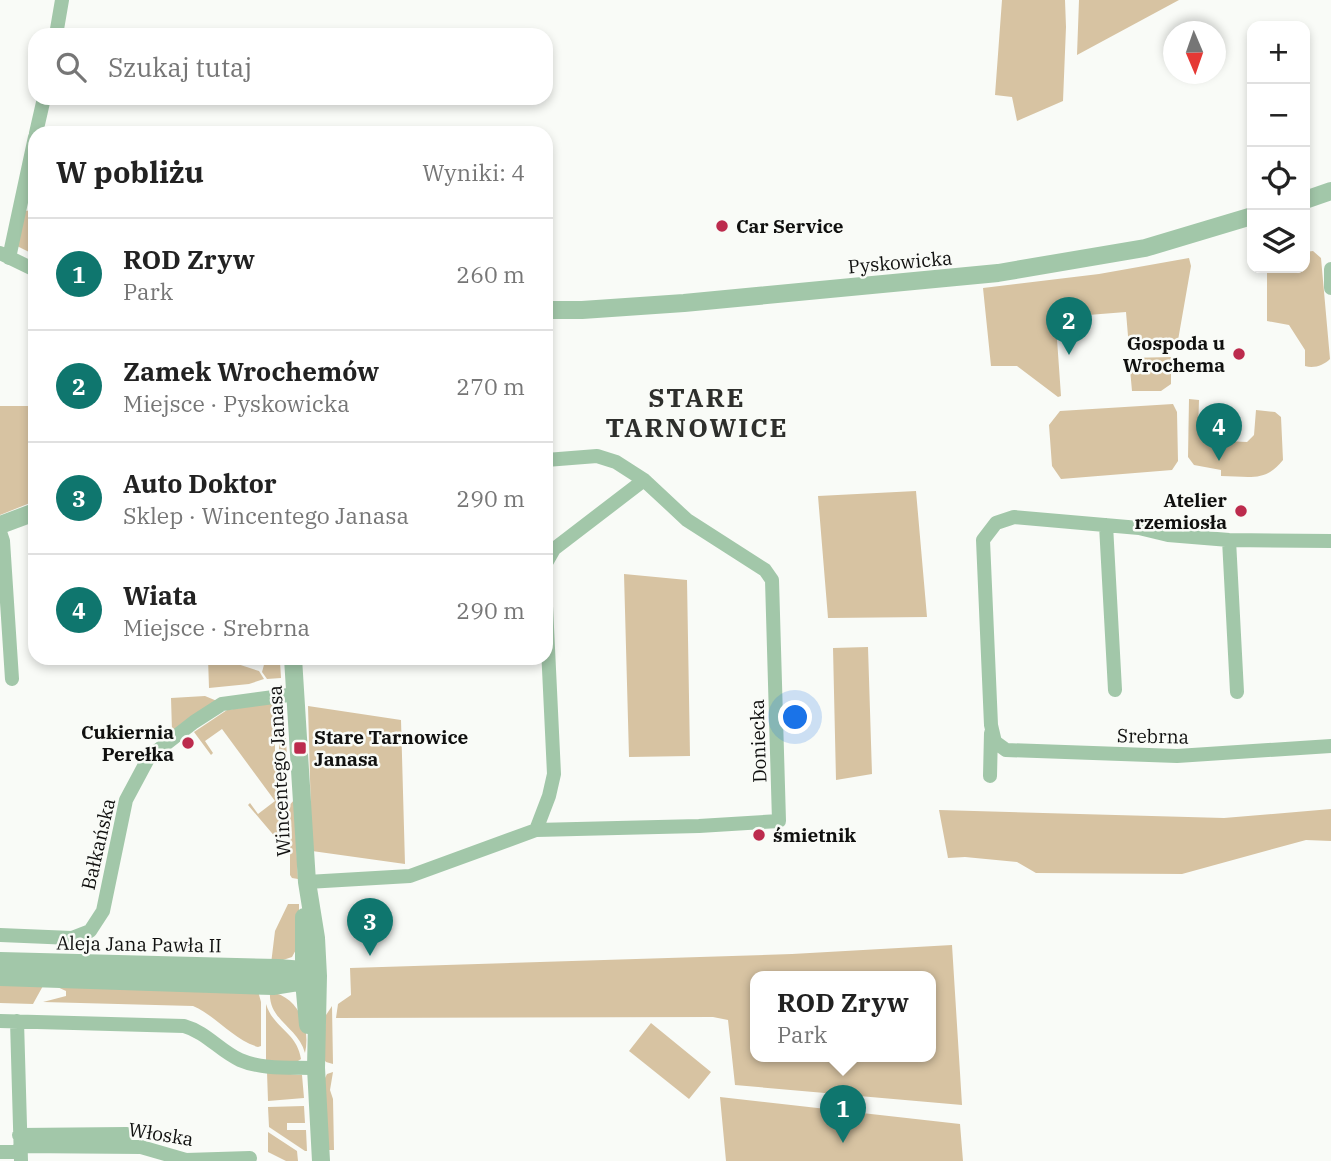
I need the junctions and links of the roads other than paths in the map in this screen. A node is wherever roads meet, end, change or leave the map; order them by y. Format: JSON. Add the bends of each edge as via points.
{"nodes":[{"id":1,"x":62,"y":0,"type":"edge"},
{"id":2,"x":57,"y":28,"type":"edge"},
{"id":3,"x":42,"y":105,"type":"edge"},
{"id":4,"x":37,"y":126,"type":"edge"},
{"id":5,"x":28,"y":163,"type":"edge"},
{"id":6,"x":1331,"y":191,"type":"edge"},
{"id":7,"x":1310,"y":198,"type":"edge"},
{"id":8,"x":1247,"y":217,"type":"edge"},
{"id":9,"x":5,"y":255,"type":"edge"},
{"id":10,"x":28,"y":266,"type":"edge"},
{"id":11,"x":1331,"y":269,"type":"edge"},
{"id":12,"x":1331,"y":288,"type":"edge"},
{"id":13,"x":553,"y":310,"type":"edge"},
{"id":14,"x":553,"y":459,"type":"edge"},
{"id":15,"x":644,"y":480,"type":"junction"},
{"id":16,"x":28,"y":515,"type":"edge"},
{"id":17,"x":0,"y":525,"type":"edge"},
{"id":18,"x":1106,"y":525,"type":"junction"},
{"id":19,"x":0,"y":532,"type":"edge"},
{"id":20,"x":1228,"y":540,"type":"junction"},
{"id":21,"x":1331,"y":541,"type":"edge"},
{"id":22,"x":553,"y":551,"type":"edge"},
{"id":23,"x":294,"y":665,"type":"edge"},
{"id":24,"x":549,"y":665,"type":"edge"},
{"id":25,"x":12,"y":679,"type":"dead end"},
{"id":26,"x":1115,"y":690,"type":"dead end"},
{"id":27,"x":1237,"y":692,"type":"dead end"},
{"id":28,"x":296,"y":694,"type":"junction"},
{"id":29,"x":991,"y":725,"type":"junction"},
{"id":30,"x":1331,"y":746,"type":"edge"},
{"id":31,"x":990,"y":776,"type":"dead end"},
{"id":32,"x":536,"y":830,"type":"junction"},
{"id":33,"x":307,"y":882,"type":"junction"},
{"id":34,"x":0,"y":935,"type":"edge"},
{"id":35,"x":304,"y":947,"type":"junction"},
{"id":36,"x":0,"y":961,"type":"edge"},
{"id":37,"x":308,"y":976,"type":"junction"},
{"id":38,"x":0,"y":977,"type":"edge"},
{"id":39,"x":276,"y":977,"type":"junction"},
{"id":40,"x":307,"y":1018,"type":"junction"},
{"id":41,"x":0,"y":1021,"type":"edge"},
{"id":42,"x":17,"y":1021,"type":"junction"},
{"id":43,"x":316,"y":1068,"type":"junction"},
{"id":44,"x":127,"y":1134,"type":"dead end"},
{"id":45,"x":20,"y":1148,"type":"edge"},
{"id":46,"x":0,"y":1152,"type":"edge"},
{"id":47,"x":248,"y":1161,"type":"edge"},
{"id":48,"x":321,"y":1161,"type":"edge"}],
"edges":[{"from":1,"to":2,"type":"street"},
{"from":3,"to":4,"type":"street"},
{"from":5,"to":9,"type":"street"},
{"from":6,"to":7,"type":"street"},
{"from":8,"to":13,"type":"street","name":"Pyskowicka","via":[[1145,247],[998,273],[684,303]]},
{"from":9,"to":10,"type":"street"},
{"from":11,"to":12,"type":"street"},
{"from":14,"to":15,"type":"street","name":"Doniecka","via":[[597,456]]},
{"from":15,"to":22,"type":"street"},
{"from":15,"to":32,"type":"street","name":"Doniecka","via":[[687,520],[765,570],[772,580],[779,821]]},
{"from":16,"to":17,"type":"street"},
{"from":18,"to":20,"type":"street"},
{"from":18,"to":26,"type":"street"},
{"from":18,"to":29,"type":"street","via":[[1014,517],[996,523],[986,533]]},
{"from":19,"to":25,"type":"street"},
{"from":20,"to":21,"type":"street"},
{"from":20,"to":27,"type":"street"},
{"from":23,"to":28,"type":"street","name":"Wincentego Janasa"},
{"from":24,"to":32,"type":"street","via":[[554,774]]},
{"from":28,"to":33,"type":"street","name":"Wincentego Janasa"},
{"from":28,"to":34,"type":"street","name":"Bałkańska","via":[[222,704],[149,757],[126,800],[103,911],[90,931],[72,938]]},
{"from":29,"to":30,"type":"street","name":"Srebrna","via":[[995,742],[1015,752],[1209,756]]},
{"from":29,"to":31,"type":"street"},
{"from":32,"to":33,"type":"street","name":"Doniecka","via":[[410,876]]},
{"from":33,"to":35,"type":"street","name":"Wincentego Janasa"},
{"from":33,"to":37,"type":"street","name":"Wincentego Janasa","via":[[316,938]]},
{"from":35,"to":37,"type":"street","name":"Wincentego Janasa"},
{"from":35,"to":39,"type":"street"},
{"from":36,"to":39,"type":"street","name":"Aleja Jana Pawła II"},
{"from":37,"to":39,"type":"street","name":"Aleja Jana Pawła II"},
{"from":37,"to":40,"type":"street","name":"Wincentego Janasa"},
{"from":37,"to":43,"type":"street","name":"Wincentego Janasa"},
{"from":38,"to":39,"type":"street","name":"Aleja Jana Pawła II"},
{"from":39,"to":40,"type":"street"},
{"from":40,"to":43,"type":"street","name":"Wincentego Janasa"},
{"from":41,"to":42,"type":"street"},
{"from":42,"to":43,"type":"street","via":[[184,1026],[251,1064]]},
{"from":42,"to":45,"type":"street"},
{"from":43,"to":48,"type":"street","name":"Wincentego Janasa"},
{"from":44,"to":45,"type":"street","name":"Włoska"},
{"from":45,"to":46,"type":"street","name":"Włoska"},
{"from":45,"to":47,"type":"street","name":"Włoska","via":[[141,1147],[187,1160],[250,1158]]}]}
